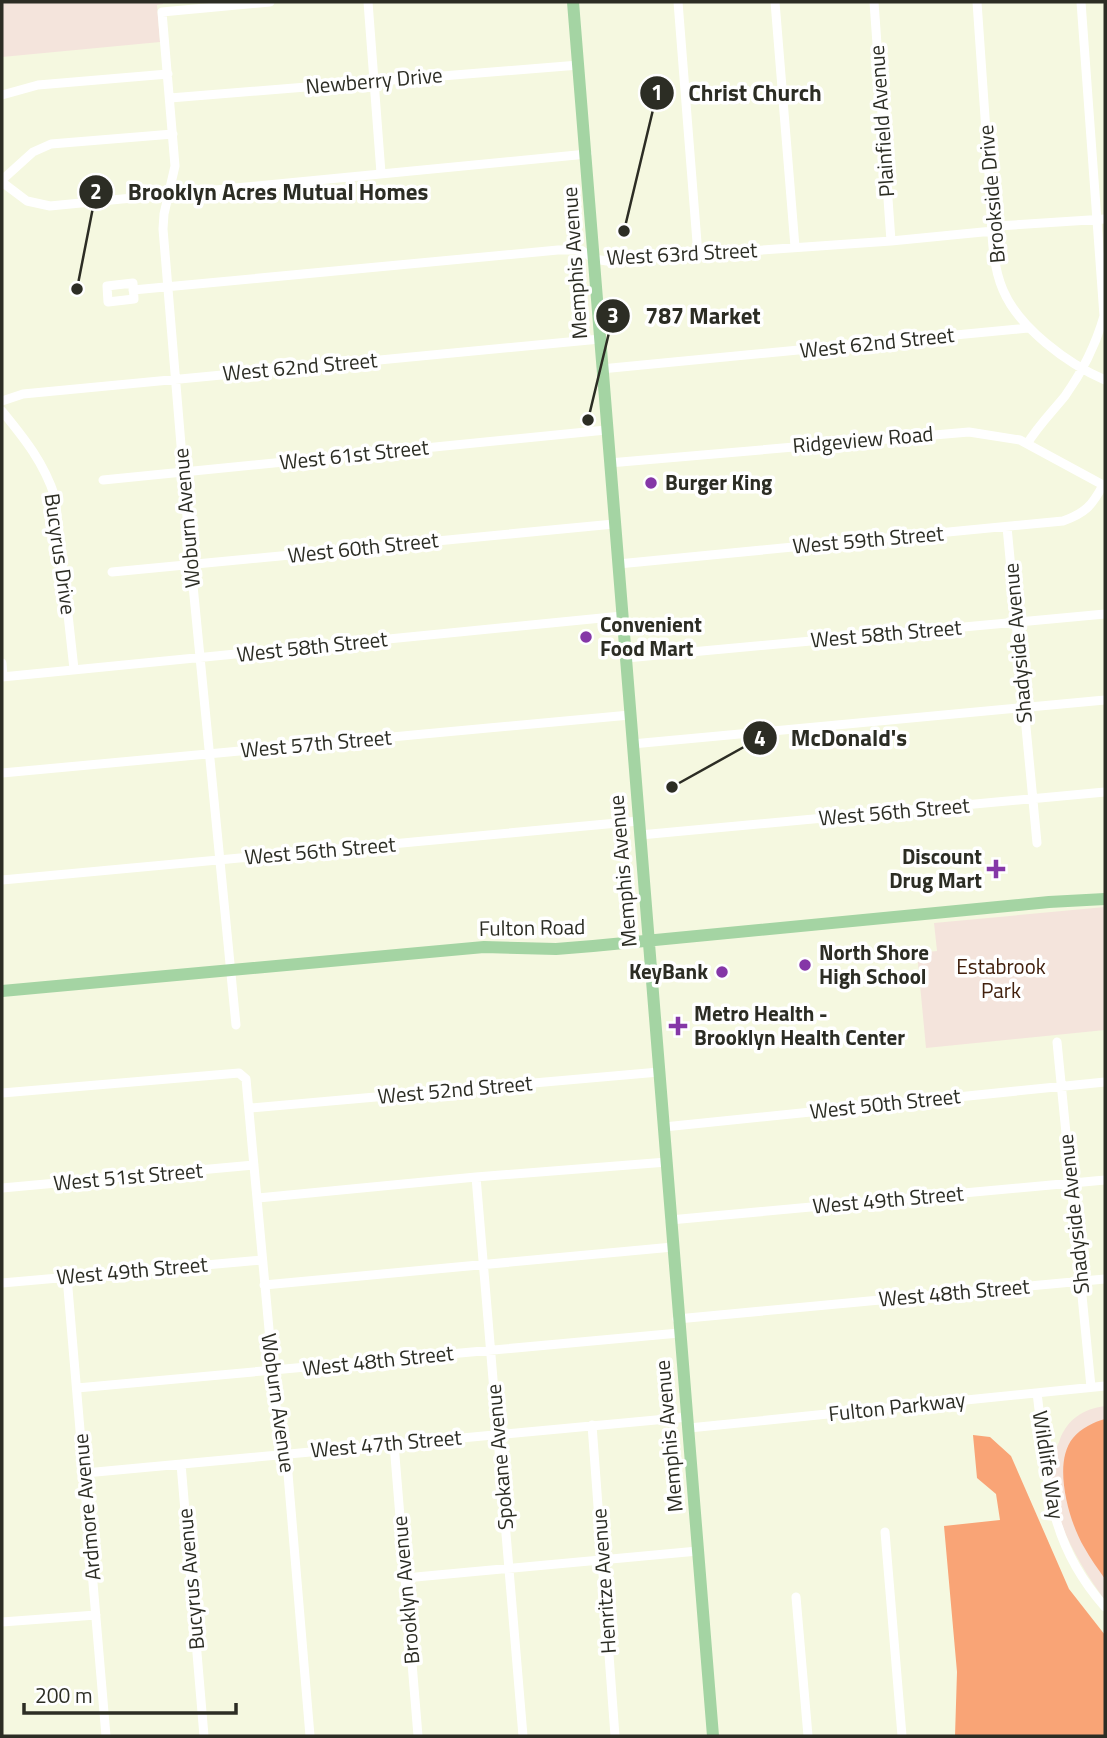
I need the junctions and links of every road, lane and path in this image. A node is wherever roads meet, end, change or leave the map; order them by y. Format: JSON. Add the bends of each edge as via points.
{"nodes":[{"id":1,"x":270,"y":2,"type":"edge"},
{"id":2,"x":368,"y":2,"type":"edge"},
{"id":3,"x":573,"y":2,"type":"edge"},
{"id":4,"x":678,"y":2,"type":"edge"},
{"id":5,"x":775,"y":2,"type":"edge"},
{"id":6,"x":874,"y":2,"type":"edge"},
{"id":7,"x":977,"y":2,"type":"edge"},
{"id":8,"x":1081,"y":2,"type":"edge"},
{"id":9,"x":579,"y":65,"type":"junction"},
{"id":10,"x":167,"y":75,"type":"junction"},
{"id":11,"x":375,"y":80,"type":"junction"},
{"id":12,"x":2,"y":95,"type":"edge"},
{"id":13,"x":170,"y":98,"type":"junction"},
{"id":14,"x":173,"y":134,"type":"junction"},
{"id":15,"x":586,"y":154,"type":"junction"},
{"id":16,"x":381,"y":173,"type":"junction"},
{"id":17,"x":2,"y":181,"type":"edge"},
{"id":18,"x":169,"y":194,"type":"junction"},
{"id":19,"x":1102,"y":219,"type":"edge"},
{"id":20,"x":993,"y":231,"type":"junction"},
{"id":21,"x":891,"y":241,"type":"junction"},
{"id":22,"x":795,"y":247,"type":"junction"},
{"id":23,"x":698,"y":255,"type":"junction"},
{"id":24,"x":594,"y":259,"type":"junction"},
{"id":25,"x":168,"y":287,"type":"junction"},
{"id":26,"x":133,"y":290,"type":"dead end"},
{"id":27,"x":1028,"y":328,"type":"junction"},
{"id":28,"x":600,"y":339,"type":"junction"},
{"id":29,"x":1082,"y":368,"type":"junction"},
{"id":30,"x":601,"y":369,"type":"junction"},
{"id":31,"x":175,"y":378,"type":"junction"},
{"id":32,"x":1105,"y":380,"type":"edge"},
{"id":33,"x":2,"y":401,"type":"edge"},
{"id":34,"x":2,"y":411,"type":"edge"},
{"id":35,"x":606,"y":430,"type":"junction"},
{"id":36,"x":1027,"y":444,"type":"junction"},
{"id":37,"x":609,"y":463,"type":"junction"},
{"id":38,"x":183,"y":472,"type":"junction"},
{"id":39,"x":103,"y":480,"type":"dead end"},
{"id":40,"x":1104,"y":485,"type":"edge"},
{"id":41,"x":614,"y":524,"type":"junction"},
{"id":42,"x":1007,"y":527,"type":"junction"},
{"id":43,"x":618,"y":564,"type":"junction"},
{"id":44,"x":191,"y":565,"type":"junction"},
{"id":45,"x":112,"y":572,"type":"dead end"},
{"id":46,"x":1105,"y":614,"type":"edge"},
{"id":47,"x":622,"y":616,"type":"junction"},
{"id":48,"x":1015,"y":622,"type":"junction"},
{"id":49,"x":201,"y":658,"type":"junction"},
{"id":50,"x":626,"y":658,"type":"junction"},
{"id":51,"x":2,"y":663,"type":"edge"},
{"id":52,"x":74,"y":669,"type":"junction"},
{"id":53,"x":2,"y":677,"type":"edge"},
{"id":54,"x":1105,"y":700,"type":"edge"},
{"id":55,"x":1023,"y":708,"type":"junction"},
{"id":56,"x":630,"y":715,"type":"junction"},
{"id":57,"x":632,"y":744,"type":"junction"},
{"id":58,"x":211,"y":753,"type":"junction"},
{"id":59,"x":2,"y":773,"type":"edge"},
{"id":60,"x":1105,"y":792,"type":"edge"},
{"id":61,"x":1032,"y":799,"type":"junction"},
{"id":62,"x":639,"y":821,"type":"junction"},
{"id":63,"x":640,"y":835,"type":"junction"},
{"id":64,"x":1037,"y":843,"type":"dead end"},
{"id":65,"x":222,"y":860,"type":"junction"},
{"id":66,"x":2,"y":880,"type":"edge"},
{"id":67,"x":1105,"y":899,"type":"edge"},
{"id":68,"x":648,"y":941,"type":"junction"},
{"id":69,"x":231,"y":970,"type":"junction"},
{"id":70,"x":2,"y":991,"type":"edge"},
{"id":71,"x":236,"y":1025,"type":"dead end"},
{"id":72,"x":1057,"y":1042,"type":"dead end"},
{"id":73,"x":659,"y":1072,"type":"junction"},
{"id":74,"x":1105,"y":1082,"type":"edge"},
{"id":75,"x":1061,"y":1087,"type":"junction"},
{"id":76,"x":2,"y":1093,"type":"edge"},
{"id":77,"x":250,"y":1108,"type":"junction"},
{"id":78,"x":664,"y":1126,"type":"junction"},
{"id":79,"x":667,"y":1162,"type":"junction"},
{"id":80,"x":254,"y":1165,"type":"junction"},
{"id":81,"x":476,"y":1177,"type":"junction"},
{"id":82,"x":1105,"y":1180,"type":"edge"},
{"id":83,"x":1071,"y":1183,"type":"junction"},
{"id":84,"x":2,"y":1188,"type":"edge"},
{"id":85,"x":258,"y":1198,"type":"junction"},
{"id":86,"x":670,"y":1220,"type":"junction"},
{"id":87,"x":673,"y":1247,"type":"junction"},
{"id":88,"x":262,"y":1260,"type":"junction"},
{"id":89,"x":484,"y":1265,"type":"junction"},
{"id":90,"x":67,"y":1277,"type":"junction"},
{"id":91,"x":1105,"y":1279,"type":"edge"},
{"id":92,"x":1082,"y":1282,"type":"junction"},
{"id":93,"x":2,"y":1283,"type":"edge"},
{"id":94,"x":264,"y":1285,"type":"junction"},
{"id":95,"x":678,"y":1326,"type":"junction"},
{"id":96,"x":491,"y":1350,"type":"junction"},
{"id":97,"x":272,"y":1371,"type":"junction"},
{"id":98,"x":1105,"y":1385,"type":"edge"},
{"id":99,"x":1091,"y":1387,"type":"junction"},
{"id":100,"x":77,"y":1388,"type":"junction"},
{"id":101,"x":1038,"y":1394,"type":"junction"},
{"id":102,"x":688,"y":1422,"type":"junction"},
{"id":103,"x":592,"y":1425,"type":"junction"},
{"id":104,"x":498,"y":1433,"type":"junction"},
{"id":105,"x":394,"y":1444,"type":"junction"},
{"id":106,"x":280,"y":1454,"type":"junction"},
{"id":107,"x":181,"y":1464,"type":"junction"},
{"id":108,"x":85,"y":1473,"type":"junction"},
{"id":109,"x":885,"y":1532,"type":"dead end"},
{"id":110,"x":698,"y":1551,"type":"junction"},
{"id":111,"x":602,"y":1559,"type":"junction"},
{"id":112,"x":510,"y":1567,"type":"junction"},
{"id":113,"x":405,"y":1578,"type":"junction"},
{"id":114,"x":796,"y":1597,"type":"dead end"},
{"id":115,"x":1105,"y":1607,"type":"edge"},
{"id":116,"x":96,"y":1615,"type":"junction"},
{"id":117,"x":2,"y":1622,"type":"edge"},
{"id":118,"x":106,"y":1736,"type":"edge"},
{"id":119,"x":204,"y":1736,"type":"edge"},
{"id":120,"x":310,"y":1736,"type":"edge"},
{"id":121,"x":418,"y":1736,"type":"edge"},
{"id":122,"x":523,"y":1736,"type":"edge"},
{"id":123,"x":615,"y":1736,"type":"edge"},
{"id":124,"x":713,"y":1736,"type":"edge"},
{"id":125,"x":807,"y":1736,"type":"edge"},
{"id":126,"x":902,"y":1736,"type":"edge"}],
"edges":[{"from":1,"to":10,"type":"street","name":"Woburn Avenue","via":[[162,12]]},
{"from":2,"to":11,"type":"street"},
{"from":3,"to":9,"type":"main road","name":"Memphis Avenue"},
{"from":4,"to":23,"type":"street"},
{"from":5,"to":22,"type":"street"},
{"from":6,"to":21,"type":"street","name":"Plainfield Avenue"},
{"from":7,"to":20,"type":"street","name":"Brookside Drive"},
{"from":8,"to":19,"type":"street"},
{"from":9,"to":11,"type":"street","name":"Newberry Drive"},
{"from":9,"to":15,"type":"main road","name":"Memphis Avenue"},
{"from":10,"to":12,"type":"street","via":[[38,85]]},
{"from":10,"to":13,"type":"street","name":"Woburn Avenue"},
{"from":11,"to":13,"type":"street","name":"Newberry Drive"},
{"from":11,"to":16,"type":"street"},
{"from":13,"to":14,"type":"street","name":"Woburn Avenue"},
{"from":14,"to":17,"type":"street","via":[[51,144],[33,152]]},
{"from":14,"to":18,"type":"street","name":"Woburn Avenue"},
{"from":15,"to":16,"type":"street"},
{"from":15,"to":24,"type":"main road","name":"Memphis Avenue"},
{"from":16,"to":18,"type":"street"},
{"from":17,"to":18,"type":"street","via":[[27,201],[50,206]]},
{"from":18,"to":25,"type":"street","name":"Woburn Avenue","via":[[163,229]]},
{"from":19,"to":20,"type":"street","name":"West 63rd Street","via":[[998,226]]},
{"from":19,"to":29,"type":"street","via":[[1104,316]]},
{"from":20,"to":21,"type":"street","name":"West 63rd Street"},
{"from":20,"to":27,"type":"street","name":"Brookside Drive","via":[[1003,290]]},
{"from":21,"to":22,"type":"street","name":"West 63rd Street"},
{"from":22,"to":23,"type":"street","name":"West 63rd Street"},
{"from":23,"to":24,"type":"street","name":"West 63rd Street"},
{"from":24,"to":25,"type":"street","name":"West 63rd Street","via":[[581,250],[558,250]]},
{"from":24,"to":28,"type":"main road","name":"Memphis Avenue"},
{"from":25,"to":26,"type":"street","name":"West 63rd Street"},
{"from":25,"to":31,"type":"street","name":"Woburn Avenue"},
{"from":27,"to":29,"type":"street","name":"Brookside Drive"},
{"from":27,"to":30,"type":"street","name":"West 62nd Street"},
{"from":28,"to":30,"type":"main road","name":"Memphis Avenue"},
{"from":28,"to":31,"type":"street","name":"West 62nd Street"},
{"from":29,"to":32,"type":"street","name":"Brookside Drive"},
{"from":29,"to":36,"type":"street"},
{"from":30,"to":35,"type":"main road","name":"Memphis Avenue"},
{"from":31,"to":33,"type":"street","name":"West 62nd Street","via":[[23,394]]},
{"from":31,"to":38,"type":"street","name":"Woburn Avenue"},
{"from":34,"to":52,"type":"street","name":"Bucyrus Drive","via":[[38,457],[55,497]]},
{"from":35,"to":37,"type":"main road","name":"Memphis Avenue"},
{"from":35,"to":38,"type":"street","name":"West 61st Street"},
{"from":36,"to":37,"type":"street","name":"Ridgeview Road","via":[[984,433],[953,432]]},
{"from":36,"to":40,"type":"street","name":"Ridgeview Road"},
{"from":37,"to":41,"type":"main road","name":"Memphis Avenue"},
{"from":38,"to":39,"type":"street","name":"West 61st Street"},
{"from":38,"to":44,"type":"street","name":"Woburn Avenue"},
{"from":40,"to":42,"type":"street","name":"West 59th Street","via":[[1080,515]]},
{"from":41,"to":43,"type":"main road","name":"Memphis Avenue"},
{"from":41,"to":44,"type":"street","name":"West 60th Street"},
{"from":42,"to":43,"type":"street","name":"West 59th Street"},
{"from":42,"to":48,"type":"street","name":"Shadyside Avenue"},
{"from":43,"to":47,"type":"main road","name":"Memphis Avenue"},
{"from":44,"to":45,"type":"street","name":"West 60th Street"},
{"from":44,"to":49,"type":"street","name":"Woburn Avenue"},
{"from":46,"to":48,"type":"street","name":"West 58th Street"},
{"from":47,"to":49,"type":"street","name":"West 58th Street"},
{"from":47,"to":50,"type":"main road","name":"Memphis Avenue"},
{"from":48,"to":50,"type":"street","name":"West 58th Street"},
{"from":48,"to":55,"type":"street","name":"Shadyside Avenue"},
{"from":49,"to":52,"type":"street","name":"West 58th Street"},
{"from":49,"to":58,"type":"street","name":"Woburn Avenue"},
{"from":50,"to":56,"type":"main road","name":"Memphis Avenue"},
{"from":51,"to":53,"type":"street"},
{"from":52,"to":53,"type":"street","name":"West 58th Street"},
{"from":54,"to":55,"type":"street"},
{"from":55,"to":57,"type":"street"},
{"from":55,"to":61,"type":"street","name":"Shadyside Avenue"},
{"from":56,"to":57,"type":"main road","name":"Memphis Avenue"},
{"from":56,"to":58,"type":"street","name":"West 57th Street"},
{"from":57,"to":62,"type":"main road","name":"Memphis Avenue"},
{"from":58,"to":59,"type":"street","name":"West 57th Street"},
{"from":58,"to":65,"type":"street","name":"Woburn Avenue"},
{"from":60,"to":61,"type":"street","name":"West 56th Street"},
{"from":61,"to":63,"type":"street","name":"West 56th Street"},
{"from":61,"to":64,"type":"street","name":"Shadyside Avenue"},
{"from":62,"to":63,"type":"main road","name":"Memphis Avenue"},
{"from":62,"to":65,"type":"street","name":"West 56th Street"},
{"from":63,"to":68,"type":"main road","name":"Memphis Avenue"},
{"from":65,"to":66,"type":"street","name":"West 56th Street"},
{"from":65,"to":69,"type":"street","name":"Woburn Avenue"},
{"from":67,"to":68,"type":"main road","name":"Fulton Road"},
{"from":68,"to":69,"type":"main road","name":"Fulton Road","via":[[556,949],[484,947]]},
{"from":68,"to":73,"type":"main road","name":"Memphis Avenue"},
{"from":69,"to":70,"type":"main road","name":"Fulton Road"},
{"from":69,"to":71,"type":"street","name":"Woburn Avenue"},
{"from":72,"to":75,"type":"street","name":"Shadyside Avenue"},
{"from":73,"to":77,"type":"street","name":"West 52nd Street"},
{"from":73,"to":78,"type":"main road","name":"Memphis Avenue"},
{"from":74,"to":75,"type":"street","name":"West 50th Street"},
{"from":75,"to":78,"type":"street","name":"West 50th Street"},
{"from":75,"to":83,"type":"street","name":"Shadyside Avenue"},
{"from":76,"to":77,"type":"street","name":"Woburn Avenue","via":[[239,1073],[246,1079]]},
{"from":77,"to":80,"type":"street","name":"Woburn Avenue"},
{"from":78,"to":79,"type":"main road","name":"Memphis Avenue"},
{"from":79,"to":81,"type":"street"},
{"from":79,"to":86,"type":"main road","name":"Memphis Avenue"},
{"from":80,"to":84,"type":"street","name":"West 51st Street"},
{"from":80,"to":85,"type":"street","name":"Woburn Avenue"},
{"from":81,"to":85,"type":"street"},
{"from":81,"to":89,"type":"street","name":"Spokane Avenue"},
{"from":82,"to":83,"type":"street","name":"West 49th Street"},
{"from":83,"to":86,"type":"street","name":"West 49th Street"},
{"from":83,"to":92,"type":"street","name":"Shadyside Avenue"},
{"from":85,"to":88,"type":"street","name":"Woburn Avenue"},
{"from":86,"to":87,"type":"main road","name":"Memphis Avenue"},
{"from":87,"to":89,"type":"street"},
{"from":87,"to":95,"type":"main road","name":"Memphis Avenue"},
{"from":88,"to":90,"type":"street","name":"West 49th Street"},
{"from":88,"to":94,"type":"street","name":"Woburn Avenue"},
{"from":89,"to":94,"type":"street"},
{"from":89,"to":96,"type":"street","name":"Spokane Avenue"},
{"from":90,"to":93,"type":"street","name":"West 49th Street"},
{"from":90,"to":100,"type":"street","name":"Ardmore Avenue"},
{"from":91,"to":92,"type":"street","name":"West 48th Street"},
{"from":92,"to":95,"type":"street","name":"West 48th Street"},
{"from":92,"to":99,"type":"street","name":"Shadyside Avenue"},
{"from":94,"to":97,"type":"street","name":"Woburn Avenue"},
{"from":95,"to":96,"type":"street","name":"West 48th Street"},
{"from":95,"to":102,"type":"main road","name":"Memphis Avenue"},
{"from":96,"to":97,"type":"street","name":"West 48th Street"},
{"from":96,"to":104,"type":"street","name":"Spokane Avenue"},
{"from":97,"to":100,"type":"street","name":"West 48th Street"},
{"from":97,"to":106,"type":"street","name":"Woburn Avenue"},
{"from":98,"to":99,"type":"street","name":"Fulton Parkway"},
{"from":99,"to":101,"type":"street","name":"Fulton Parkway"},
{"from":100,"to":108,"type":"street","name":"Ardmore Avenue"},
{"from":101,"to":102,"type":"street","name":"Fulton Parkway"},
{"from":101,"to":115,"type":"street","name":"Wildlife Way","via":[[1054,1518],[1075,1566]]},
{"from":102,"to":103,"type":"street","name":"West 47th Street"},
{"from":102,"to":110,"type":"main road","name":"Memphis Avenue"},
{"from":103,"to":104,"type":"street","name":"West 47th Street"},
{"from":103,"to":111,"type":"street","name":"Henritze Avenue"},
{"from":104,"to":105,"type":"street","name":"West 47th Street"},
{"from":104,"to":112,"type":"street","name":"Spokane Avenue"},
{"from":105,"to":106,"type":"street","name":"West 47th Street"},
{"from":105,"to":113,"type":"street","name":"Brooklyn Avenue"},
{"from":106,"to":107,"type":"street","name":"West 47th Street"},
{"from":106,"to":120,"type":"street","name":"Woburn Avenue","via":[[287,1462]]},
{"from":107,"to":108,"type":"street","name":"West 47th Street"},
{"from":107,"to":119,"type":"street","name":"Bucyrus Avenue"},
{"from":108,"to":116,"type":"street","name":"Ardmore Avenue"},
{"from":109,"to":126,"type":"street"},
{"from":110,"to":111,"type":"street"},
{"from":110,"to":124,"type":"main road","name":"Memphis Avenue"},
{"from":111,"to":112,"type":"street"},
{"from":111,"to":123,"type":"street","name":"Henritze Avenue"},
{"from":112,"to":113,"type":"street"},
{"from":112,"to":122,"type":"street","name":"Spokane Avenue"},
{"from":113,"to":121,"type":"street","name":"Brooklyn Avenue"},
{"from":114,"to":125,"type":"street"},
{"from":116,"to":117,"type":"street"},
{"from":116,"to":118,"type":"street","name":"Ardmore Avenue"}]}
